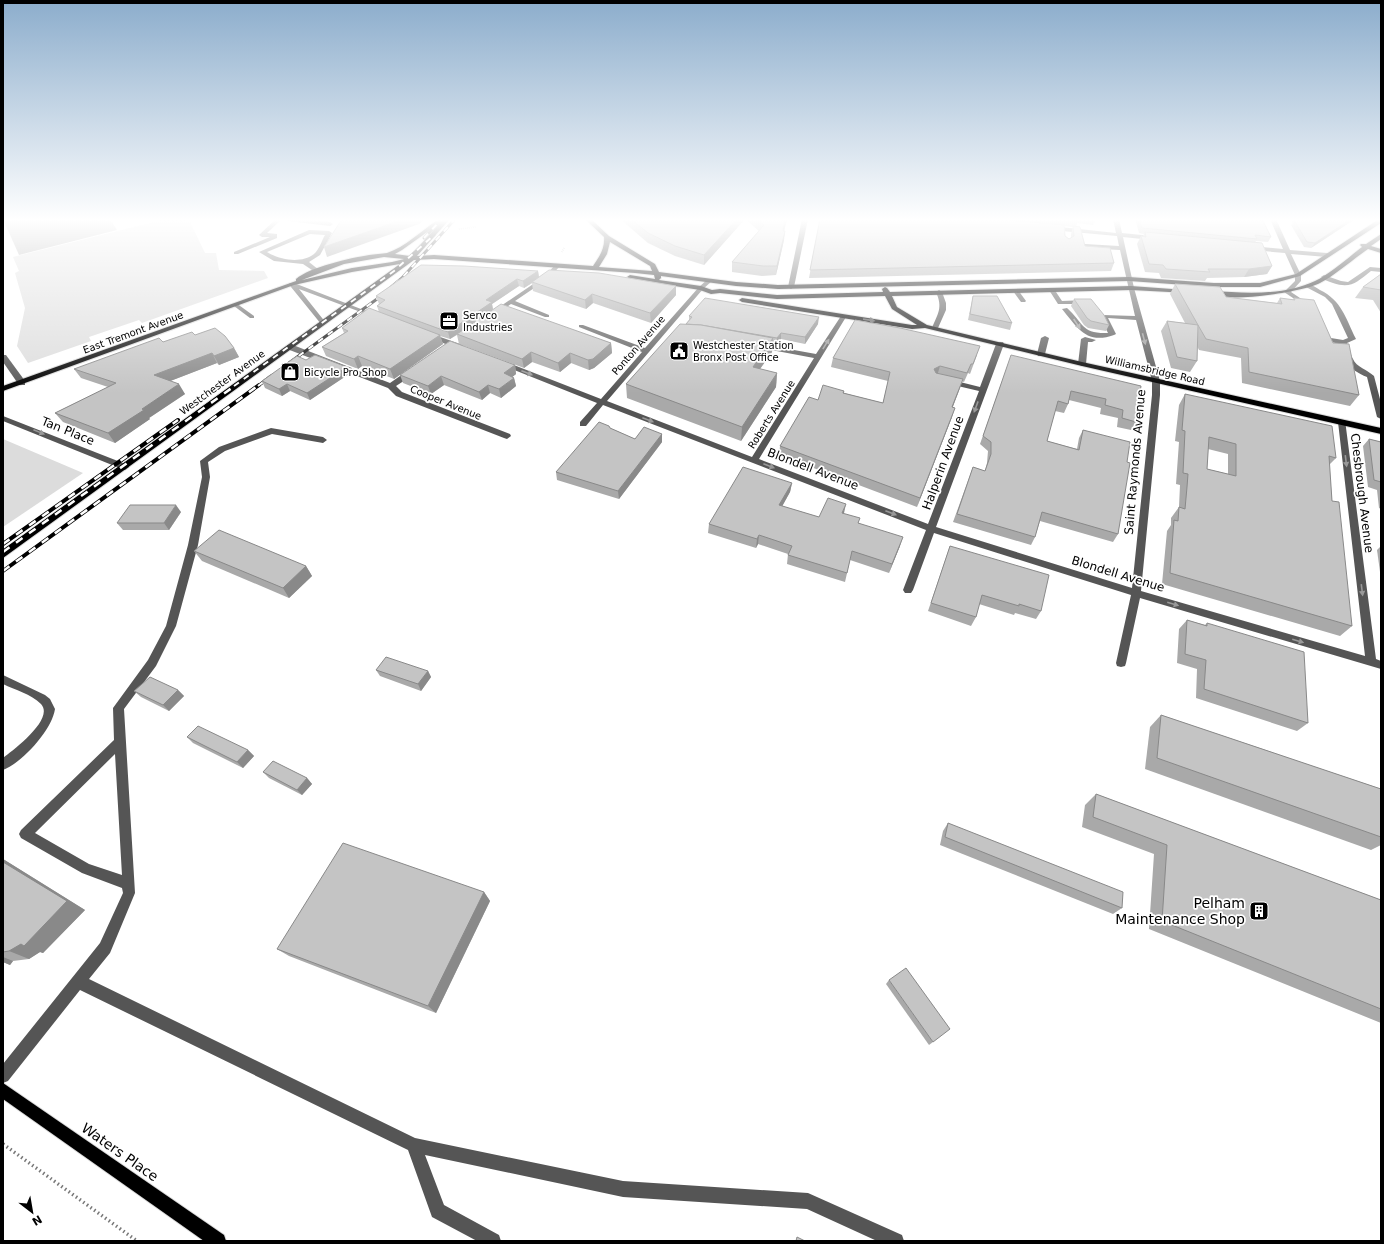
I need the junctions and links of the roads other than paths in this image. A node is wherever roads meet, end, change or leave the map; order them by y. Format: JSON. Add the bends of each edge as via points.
{"nodes":[{"id":1,"x":302,"y":277,"type":"edge"},
{"id":2,"x":322,"y":277,"type":"edge"},
{"id":3,"x":386,"y":277,"type":"edge"},
{"id":4,"x":547,"y":277,"type":"edge"},
{"id":5,"x":639,"y":277,"type":"edge"},
{"id":6,"x":657,"y":277,"type":"edge"},
{"id":7,"x":687,"y":277,"type":"edge"},
{"id":8,"x":793,"y":277,"type":"edge"},
{"id":9,"x":1292,"y":277,"type":"edge"},
{"id":10,"x":1298,"y":277,"type":"edge"},
{"id":11,"x":1324,"y":277,"type":"joint"},
{"id":12,"x":1359,"y":277,"type":"edge"},
{"id":13,"x":1129,"y":279,"type":"junction"},
{"id":14,"x":710,"y":280,"type":"junction"},
{"id":15,"x":658,"y":281,"type":"junction"},
{"id":16,"x":292,"y":284,"type":"junction"},
{"id":17,"x":884,"y":286,"type":"junction"},
{"id":18,"x":1308,"y":286,"type":"junction"},
{"id":19,"x":791,"y":287,"type":"junction"},
{"id":20,"x":701,"y":288,"type":"junction"},
{"id":21,"x":1131,"y":288,"type":"junction"},
{"id":22,"x":1052,"y":290,"type":"junction"},
{"id":23,"x":1016,"y":291,"type":"junction"},
{"id":24,"x":711,"y":292,"type":"junction"},
{"id":25,"x":939,"y":292,"type":"junction"},
{"id":26,"x":1193,"y":292,"type":"edge"},
{"id":27,"x":1287,"y":292,"type":"junction"},
{"id":28,"x":1208,"y":293,"type":"edge"},
{"id":29,"x":887,"y":294,"type":"junction"},
{"id":30,"x":1023,"y":301,"type":"dead end"},
{"id":31,"x":511,"y":302,"type":"junction"},
{"id":32,"x":1092,"y":302,"type":"edge"},
{"id":33,"x":1061,"y":304,"type":"junction"},
{"id":34,"x":236,"y":305,"type":"junction"},
{"id":35,"x":347,"y":306,"type":"junction"},
{"id":36,"x":1312,"y":309,"type":"edge"},
{"id":37,"x":1104,"y":314,"type":"junction"},
{"id":38,"x":547,"y":316,"type":"dead end"},
{"id":39,"x":252,"y":317,"type":"dead end"},
{"id":40,"x":843,"y":317,"type":"junction"},
{"id":41,"x":1139,"y":318,"type":"junction"},
{"id":42,"x":386,"y":320,"type":"edge"},
{"id":43,"x":486,"y":320,"type":"edge"},
{"id":44,"x":323,"y":323,"type":"junction"},
{"id":45,"x":581,"y":326,"type":"dead end"},
{"id":46,"x":925,"y":326,"type":"junction"},
{"id":47,"x":1322,"y":326,"type":"edge"},
{"id":48,"x":935,"y":328,"type":"junction"},
{"id":49,"x":422,"y":333,"type":"edge"},
{"id":50,"x":662,"y":333,"type":"junction"},
{"id":51,"x":672,"y":334,"type":"edge"},
{"id":52,"x":460,"y":337,"type":"edge"},
{"id":53,"x":1045,"y":338,"type":"dead end"},
{"id":54,"x":1114,"y":338,"type":"dead end"},
{"id":55,"x":1089,"y":340,"type":"dead end"},
{"id":56,"x":1343,"y":342,"type":"junction"},
{"id":57,"x":451,"y":344,"type":"junction"},
{"id":58,"x":1000,"y":344,"type":"junction"},
{"id":59,"x":755,"y":345,"type":"edge"},
{"id":60,"x":290,"y":347,"type":"junction"},
{"id":61,"x":443,"y":350,"type":"edge"},
{"id":62,"x":466,"y":350,"type":"edge"},
{"id":63,"x":646,"y":351,"type":"junction"},
{"id":64,"x":1041,"y":354,"type":"junction"},
{"id":65,"x":818,"y":356,"type":"junction"},
{"id":66,"x":3,"y":357,"type":"edge"},
{"id":67,"x":496,"y":361,"type":"edge"},
{"id":68,"x":1082,"y":364,"type":"junction"},
{"id":69,"x":417,"y":368,"type":"edge"},
{"id":70,"x":937,"y":379,"type":"edge"},
{"id":71,"x":1156,"y":381,"type":"junction"},
{"id":72,"x":22,"y":383,"type":"junction"},
{"id":73,"x":391,"y":386,"type":"junction"},
{"id":74,"x":3,"y":390,"type":"edge"},
{"id":75,"x":983,"y":390,"type":"junction"},
{"id":76,"x":602,"y":402,"type":"junction"},
{"id":77,"x":1381,"y":417,"type":"edge"},
{"id":78,"x":3,"y":418,"type":"edge"},
{"id":79,"x":1342,"y":422,"type":"junction"},
{"id":80,"x":583,"y":424,"type":"dead end"},
{"id":81,"x":1381,"y":431,"type":"edge"},
{"id":82,"x":507,"y":436,"type":"dead end"},
{"id":83,"x":323,"y":440,"type":"dead end"},
{"id":84,"x":754,"y":460,"type":"junction"},
{"id":85,"x":125,"y":466,"type":"junction"},
{"id":86,"x":931,"y":529,"type":"junction"},
{"id":87,"x":3,"y":555,"type":"edge"},
{"id":88,"x":908,"y":590,"type":"dead end"},
{"id":89,"x":1136,"y":593,"type":"junction"},
{"id":90,"x":1122,"y":663,"type":"dead end"},
{"id":91,"x":1376,"y":664,"type":"edge"},
{"id":92,"x":3,"y":679,"type":"edge"},
{"id":93,"x":120,"y":742,"type":"junction"},
{"id":94,"x":3,"y":766,"type":"edge"},
{"id":95,"x":128,"y":884,"type":"junction"},
{"id":96,"x":79,"y":982,"type":"junction"},
{"id":97,"x":3,"y":1076,"type":"edge"},
{"id":98,"x":3,"y":1090,"type":"edge"},
{"id":99,"x":414,"y":1145,"type":"junction"},
{"id":100,"x":218,"y":1241,"type":"edge"},
{"id":101,"x":493,"y":1241,"type":"edge"},
{"id":102,"x":896,"y":1241,"type":"edge"}],
"edges":[{"from":1,"to":16,"type":"main road","name":"East Tremont Avenue"},
{"from":2,"to":16,"type":"main road","name":"East Tremont Avenue"},
{"from":3,"to":35,"type":"main road","name":"Westchester Avenue"},
{"from":4,"to":31,"type":"street"},
{"from":5,"to":15,"type":"main road"},
{"from":6,"to":15,"type":"main road"},
{"from":7,"to":14,"type":"main road"},
{"from":8,"to":19,"type":"street"},
{"from":9,"to":13,"type":"main road","via":[[1276,282],[1243,286]]},
{"from":10,"to":27,"type":"street","via":[[1298,281]]},
{"from":11,"to":12,"type":"street","via":[[1349,285]]},
{"from":11,"to":18,"type":"main road"},
{"from":13,"to":17,"type":"main road"},
{"from":13,"to":21,"type":"street","name":"Saint Raymonds Avenue"},
{"from":14,"to":19,"type":"main road","via":[[753,286]]},
{"from":14,"to":20,"type":"street","name":"Ponton Avenue"},
{"from":15,"to":20,"type":"main road"},
{"from":16,"to":34,"type":"main road","name":"East Tremont Avenue"},
{"from":16,"to":35,"type":"street"},
{"from":16,"to":44,"type":"street"},
{"from":17,"to":19,"type":"main road"},
{"from":17,"to":29,"type":"main road","name":"Williamsbridge Road"},
{"from":18,"to":27,"type":"main road"},
{"from":18,"to":56,"type":"street","via":[[1335,303],[1352,339]]},
{"from":20,"to":24,"type":"main road"},
{"from":20,"to":50,"type":"street","name":"Ponton Avenue"},
{"from":21,"to":22,"type":"main road"},
{"from":21,"to":26,"type":"main road"},
{"from":21,"to":41,"type":"street","name":"Saint Raymonds Avenue"},
{"from":22,"to":23,"type":"main road"},
{"from":22,"to":33,"type":"street"},
{"from":23,"to":25,"type":"main road"},
{"from":23,"to":30,"type":"street"},
{"from":24,"to":29,"type":"main road","via":[[777,297]]},
{"from":24,"to":40,"type":"main road","name":"Williamsbridge Road"},
{"from":25,"to":29,"type":"main road"},
{"from":25,"to":48,"type":"street","via":[[944,309]]},
{"from":27,"to":28,"type":"main road","via":[[1246,295]]},
{"from":27,"to":36,"type":"street"},
{"from":29,"to":46,"type":"main road","name":"Williamsbridge Road","via":[[894,308]]},
{"from":31,"to":38,"type":"street"},
{"from":31,"to":43,"type":"street"},
{"from":32,"to":33,"type":"street"},
{"from":33,"to":37,"type":"street","one_way":true,"via":[[1083,332],[1092,335],[1112,334]]},
{"from":34,"to":39,"type":"street"},
{"from":34,"to":72,"type":"main road","name":"East Tremont Avenue"},
{"from":35,"to":42,"type":"street"},
{"from":35,"to":44,"type":"main road","name":"Westchester Avenue"},
{"from":37,"to":41,"type":"street"},
{"from":37,"to":54,"type":"street","via":[[1118,329],[1120,336]]},
{"from":40,"to":46,"type":"main road","name":"Williamsbridge Road","one_way":true,"via":[[912,327]]},
{"from":65,"to":40,"type":"street","name":"Roberts Avenue","one_way":true},
{"from":41,"to":71,"type":"street","name":"Saint Raymonds Avenue","one_way":true},
{"from":44,"to":60,"type":"main road","name":"Westchester Avenue"},
{"from":45,"to":63,"type":"street"},
{"from":46,"to":48,"type":"main road","name":"Williamsbridge Road"},
{"from":47,"to":56,"type":"street","via":[[1328,340]]},
{"from":48,"to":58,"type":"main road","name":"Williamsbridge Road"},
{"from":49,"to":57,"type":"street"},
{"from":50,"to":51,"type":"street"},
{"from":50,"to":63,"type":"street","name":"Ponton Avenue"},
{"from":52,"to":57,"type":"street"},
{"from":53,"to":64,"type":"street"},
{"from":55,"to":68,"type":"street"},
{"from":56,"to":77,"type":"street","via":[[1349,360],[1360,372],[1370,376]]},
{"from":57,"to":61,"type":"street"},
{"from":57,"to":62,"type":"street"},
{"from":58,"to":64,"type":"main road","name":"Williamsbridge Road"},
{"from":58,"to":75,"type":"street","name":"Halperin Avenue"},
{"from":59,"to":65,"type":"street"},
{"from":60,"to":73,"type":"street","name":"Cooper Avenue"},
{"from":60,"to":85,"type":"main road","name":"Westchester Avenue"},
{"from":63,"to":76,"type":"street","name":"Ponton Avenue"},
{"from":64,"to":68,"type":"main road","name":"Williamsbridge Road"},
{"from":65,"to":84,"type":"street","name":"Roberts Avenue"},
{"from":66,"to":72,"type":"street"},
{"from":67,"to":76,"type":"street","name":"Blondell Avenue","one_way":true},
{"from":68,"to":71,"type":"main road","name":"Williamsbridge Road"},
{"from":69,"to":73,"type":"street"},
{"from":70,"to":75,"type":"street"},
{"from":71,"to":79,"type":"main road","name":"Williamsbridge Road"},
{"from":71,"to":89,"type":"street","name":"Saint Raymonds Avenue"},
{"from":72,"to":74,"type":"main road","name":"East Tremont Avenue"},
{"from":73,"to":82,"type":"street","name":"Cooper Avenue","via":[[399,394]]},
{"from":75,"to":86,"type":"street","name":"Halperin Avenue","one_way":true},
{"from":76,"to":80,"type":"street","name":"Ponton Avenue"},
{"from":76,"to":84,"type":"street","name":"Blondell Avenue","one_way":true},
{"from":78,"to":85,"type":"street","name":"Tan Place","one_way":true},
{"from":79,"to":81,"type":"main road","name":"Williamsbridge Road"},
{"from":79,"to":91,"type":"street","name":"Chesbrough Avenue","one_way":true},
{"from":83,"to":93,"type":"street","via":[[271,431],[222,449],[204,461],[206,478],[193,545],[171,626],[152,663],[118,708]]},
{"from":84,"to":86,"type":"street","name":"Blondell Avenue","one_way":true},
{"from":85,"to":87,"type":"main road","name":"Westchester Avenue"},
{"from":86,"to":88,"type":"street","name":"Halperin Avenue"},
{"from":86,"to":89,"type":"street","name":"Blondell Avenue"},
{"from":89,"to":90,"type":"street","name":"Saint Raymonds Avenue"},
{"from":89,"to":91,"type":"street","name":"Blondell Avenue","one_way":true},
{"from":92,"to":94,"type":"street","via":[[38,696],[48,704],[50,713],[46,724],[37,735]]},
{"from":93,"to":95,"type":"street"},
{"from":93,"to":95,"type":"street","via":[[25,834],[86,869]]},
{"from":95,"to":96,"type":"street","via":[[129,893],[105,948]]},
{"from":96,"to":97,"type":"street"},
{"from":96,"to":99,"type":"street"},
{"from":98,"to":100,"type":"main road","name":"Waters Place"},
{"from":99,"to":101,"type":"street","via":[[438,1211]]},
{"from":99,"to":102,"type":"street","via":[[624,1189],[808,1200]]}]}
